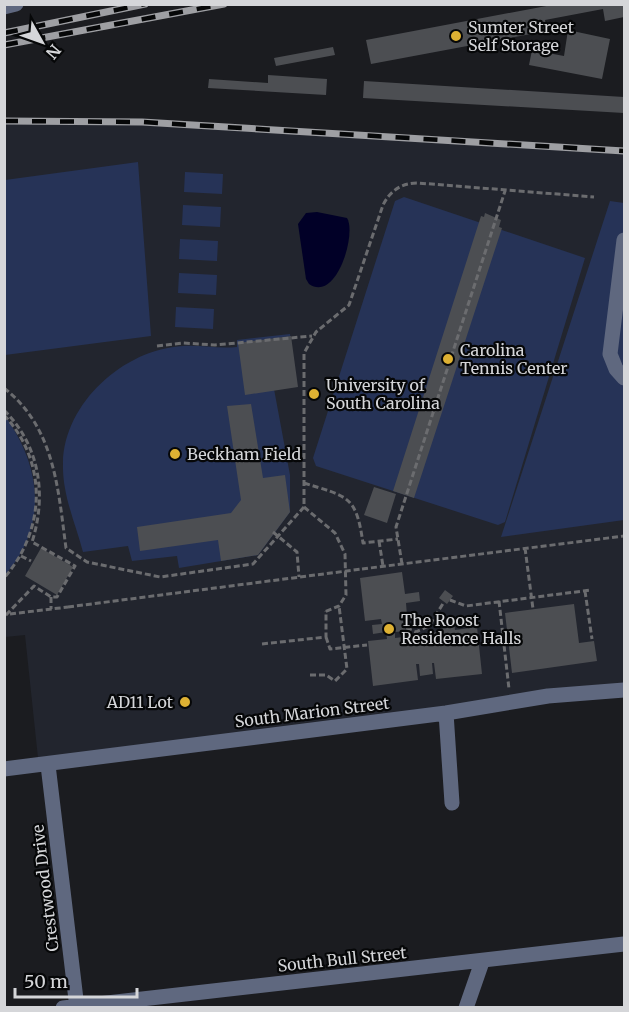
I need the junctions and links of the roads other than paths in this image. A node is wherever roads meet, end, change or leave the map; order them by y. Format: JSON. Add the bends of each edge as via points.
{"nodes":[{"id":1,"x":16,"y":4,"type":"edge"},
{"id":2,"x":4,"y":7,"type":"edge"},
{"id":3,"x":624,"y":240,"type":"edge"},
{"id":4,"x":624,"y":378,"type":"edge"},
{"id":5,"x":624,"y":690,"type":"edge"},
{"id":6,"x":446,"y":713,"type":"junction"},
{"id":7,"x":48,"y":765,"type":"junction"},
{"id":8,"x":4,"y":769,"type":"edge"},
{"id":9,"x":452,"y":803,"type":"dead end"},
{"id":10,"x":624,"y":944,"type":"edge"},
{"id":11,"x":482,"y":962,"type":"junction"},
{"id":12,"x":72,"y":1007,"type":"edge"},
{"id":13,"x":466,"y":1008,"type":"edge"}],
"edges":[{"from":1,"to":2,"type":"street"},
{"from":3,"to":4,"type":"street","via":[[610,354]]},
{"from":5,"to":6,"type":"street","name":"South Marion Street"},
{"from":6,"to":7,"type":"street","name":"South Marion Street"},
{"from":6,"to":9,"type":"street"},
{"from":7,"to":8,"type":"street","name":"South Marion Street"},
{"from":7,"to":12,"type":"street","name":"Crestwood Drive"},
{"from":10,"to":11,"type":"street","name":"South Bull Street"},
{"from":11,"to":12,"type":"street","name":"South Bull Street"},
{"from":11,"to":13,"type":"street"}]}
